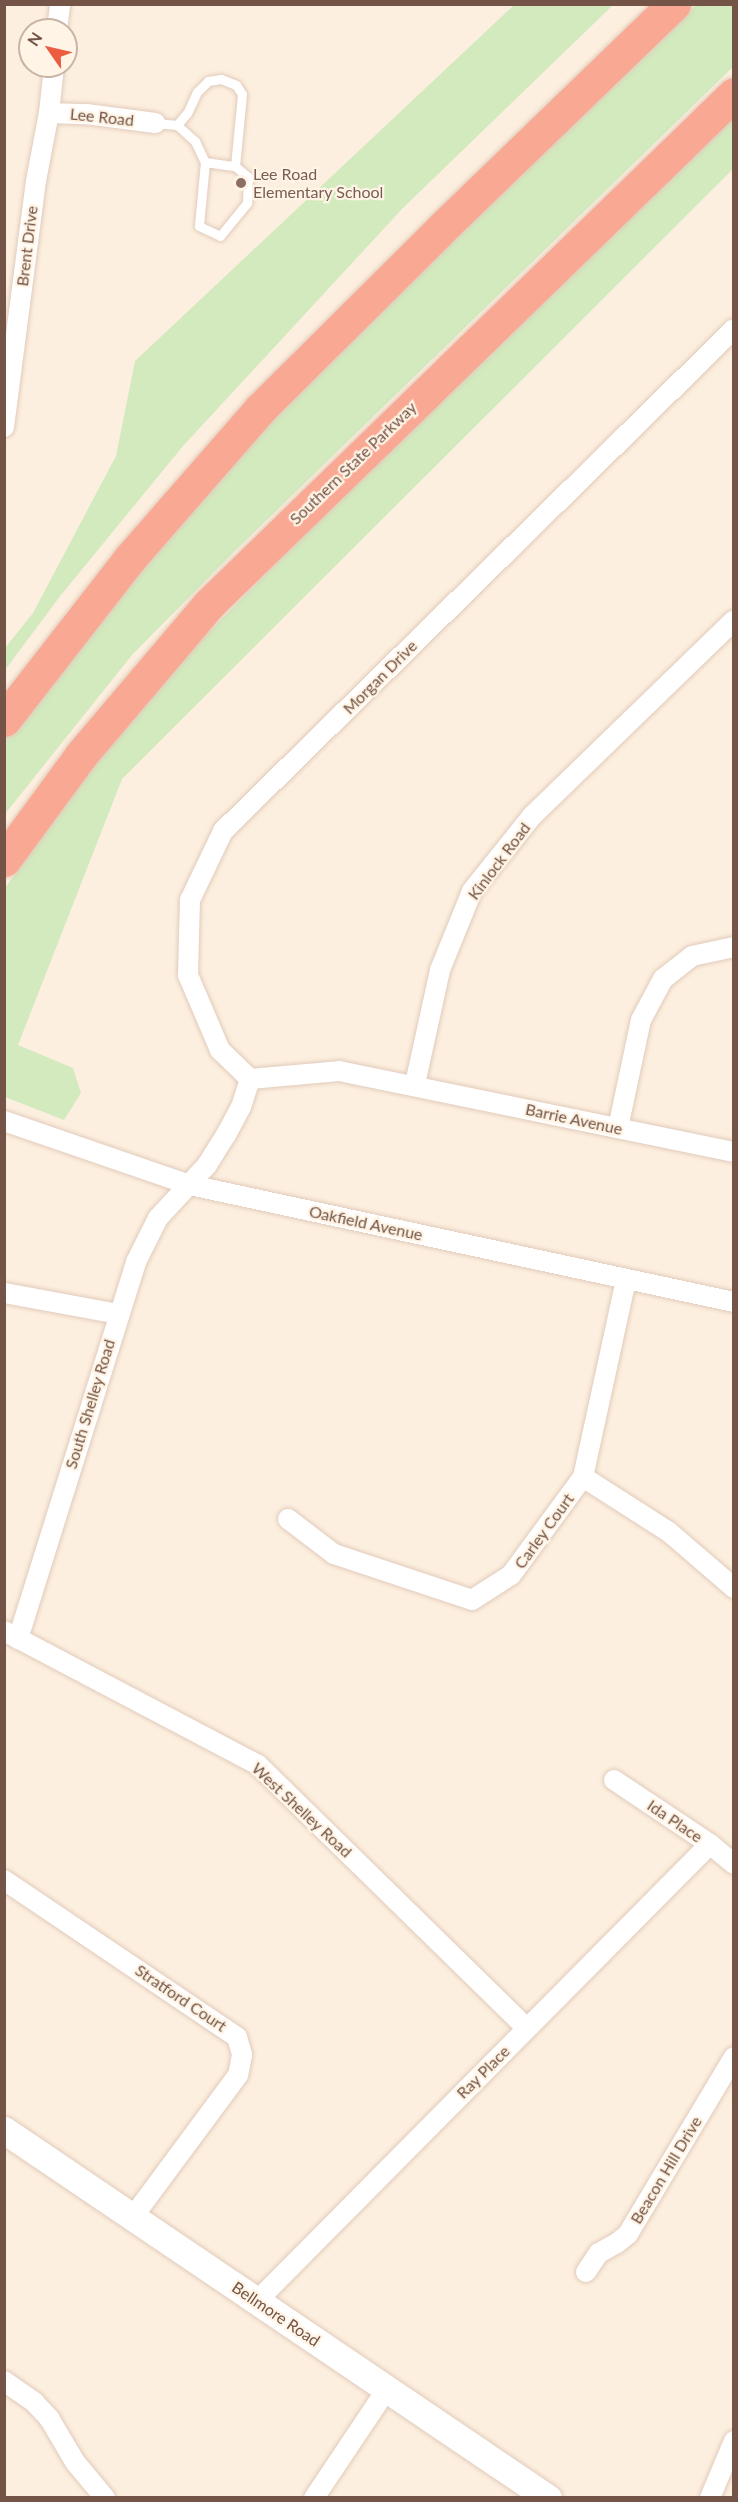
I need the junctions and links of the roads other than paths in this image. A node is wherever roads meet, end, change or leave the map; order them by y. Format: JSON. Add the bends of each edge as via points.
{"nodes":[{"id":1,"x":674,"y":4,"type":"edge"},
{"id":2,"x":53,"y":78,"type":"edge"},
{"id":3,"x":734,"y":94,"type":"edge"},
{"id":4,"x":49,"y":112,"type":"junction"},
{"id":5,"x":155,"y":123,"type":"joint"},
{"id":6,"x":177,"y":125,"type":"junction"},
{"id":7,"x":205,"y":162,"type":"junction"},
{"id":8,"x":235,"y":166,"type":"junction"},
{"id":9,"x":734,"y":329,"type":"edge"},
{"id":10,"x":4,"y":427,"type":"edge"},
{"id":11,"x":730,"y":631,"type":"edge"},
{"id":12,"x":4,"y":720,"type":"edge"},
{"id":13,"x":4,"y":860,"type":"edge"},
{"id":14,"x":734,"y":947,"type":"edge"},
{"id":15,"x":250,"y":1079,"type":"junction"},
{"id":16,"x":415,"y":1084,"type":"junction"},
{"id":17,"x":4,"y":1121,"type":"edge"},
{"id":18,"x":618,"y":1128,"type":"junction"},
{"id":19,"x":734,"y":1152,"type":"edge"},
{"id":20,"x":190,"y":1185,"type":"junction"},
{"id":21,"x":626,"y":1280,"type":"junction"},
{"id":22,"x":4,"y":1293,"type":"edge"},
{"id":23,"x":734,"y":1302,"type":"edge"},
{"id":24,"x":118,"y":1314,"type":"junction"},
{"id":25,"x":584,"y":1477,"type":"junction"},
{"id":26,"x":288,"y":1519,"type":"dead end"},
{"id":27,"x":734,"y":1587,"type":"edge"},
{"id":28,"x":11,"y":1635,"type":"edge"},
{"id":29,"x":614,"y":1780,"type":"dead end"},
{"id":30,"x":710,"y":1844,"type":"junction"},
{"id":31,"x":734,"y":1864,"type":"edge"},
{"id":32,"x":4,"y":1880,"type":"edge"},
{"id":33,"x":527,"y":2028,"type":"junction"},
{"id":34,"x":734,"y":2057,"type":"edge"},
{"id":35,"x":4,"y":2130,"type":"edge"},
{"id":36,"x":133,"y":2217,"type":"junction"},
{"id":37,"x":586,"y":2272,"type":"dead end"},
{"id":38,"x":257,"y":2301,"type":"junction"},
{"id":39,"x":4,"y":2381,"type":"edge"},
{"id":40,"x":387,"y":2389,"type":"junction"},
{"id":41,"x":734,"y":2441,"type":"edge"},
{"id":42,"x":105,"y":2498,"type":"edge"},
{"id":43,"x":314,"y":2498,"type":"edge"},
{"id":44,"x":548,"y":2498,"type":"edge"},
{"id":45,"x":710,"y":2498,"type":"edge"}],
"edges":[{"from":1,"to":12,"type":"highway","via":[[260,409],[130,557]]},
{"from":2,"to":4,"type":"street","name":"Brent Drive"},
{"from":3,"to":13,"type":"highway","name":"Southern State Parkway","via":[[208,605],[81,755]]},
{"from":4,"to":5,"type":"street","name":"Lee Road"},
{"from":4,"to":10,"type":"street","name":"Brent Drive","via":[[36,181]]},
{"from":5,"to":6,"type":"lane"},
{"from":6,"to":7,"type":"lane","via":[[195,141]]},
{"from":6,"to":8,"type":"lane","via":[[208,81],[221,79],[236,86],[242,94]]},
{"from":7,"to":8,"type":"lane"},
{"from":7,"to":8,"type":"lane","via":[[199,226],[220,236],[248,203],[248,177]]},
{"from":9,"to":15,"type":"street","name":"Morgan Drive","via":[[223,831],[190,900],[188,975],[220,1050]]},
{"from":11,"to":16,"type":"street","name":"Kinlock Road","via":[[532,816],[472,891],[440,970]]},
{"from":14,"to":18,"type":"street","via":[[692,956],[663,979],[640,1020]]},
{"from":15,"to":16,"type":"street","via":[[339,1071]]},
{"from":15,"to":20,"type":"street","via":[[226,1135]]},
{"from":16,"to":18,"type":"street","name":"Barrie Avenue"},
{"from":17,"to":20,"type":"street","name":"Oakfield Avenue"},
{"from":18,"to":19,"type":"street","name":"Barrie Avenue"},
{"from":20,"to":21,"type":"street","name":"Oakfield Avenue"},
{"from":20,"to":24,"type":"street","name":"South Shelley Road","via":[[149,1231]]},
{"from":21,"to":23,"type":"street","name":"Oakfield Avenue"},
{"from":21,"to":25,"type":"street","name":"Carley Court"},
{"from":22,"to":24,"type":"street"},
{"from":24,"to":28,"type":"street","name":"South Shelley Road"},
{"from":25,"to":26,"type":"street","name":"Carley Court","via":[[511,1575],[472,1600],[334,1554]]},
{"from":25,"to":27,"type":"street","via":[[669,1532]]},
{"from":28,"to":33,"type":"street","name":"West Shelley Road","via":[[258,1765]]},
{"from":29,"to":30,"type":"street","name":"Ida Place"},
{"from":30,"to":31,"type":"street","name":"Ida Place"},
{"from":30,"to":33,"type":"street","name":"Ray Place"},
{"from":32,"to":36,"type":"street","name":"Stratford Court","via":[[237,2037],[242,2055],[238,2075]]},
{"from":33,"to":38,"type":"street","name":"Ray Place"},
{"from":34,"to":37,"type":"street","name":"Beacon Hill Drive","via":[[628,2234],[600,2253]]},
{"from":35,"to":36,"type":"main road","name":"Bellmore Road"},
{"from":36,"to":38,"type":"main road","name":"Bellmore Road"},
{"from":38,"to":40,"type":"main road","name":"Bellmore Road"},
{"from":39,"to":42,"type":"street","via":[[49,2418],[75,2462]]},
{"from":40,"to":43,"type":"street"},
{"from":40,"to":44,"type":"main road","name":"Bellmore Road"},
{"from":41,"to":45,"type":"street"}]}
